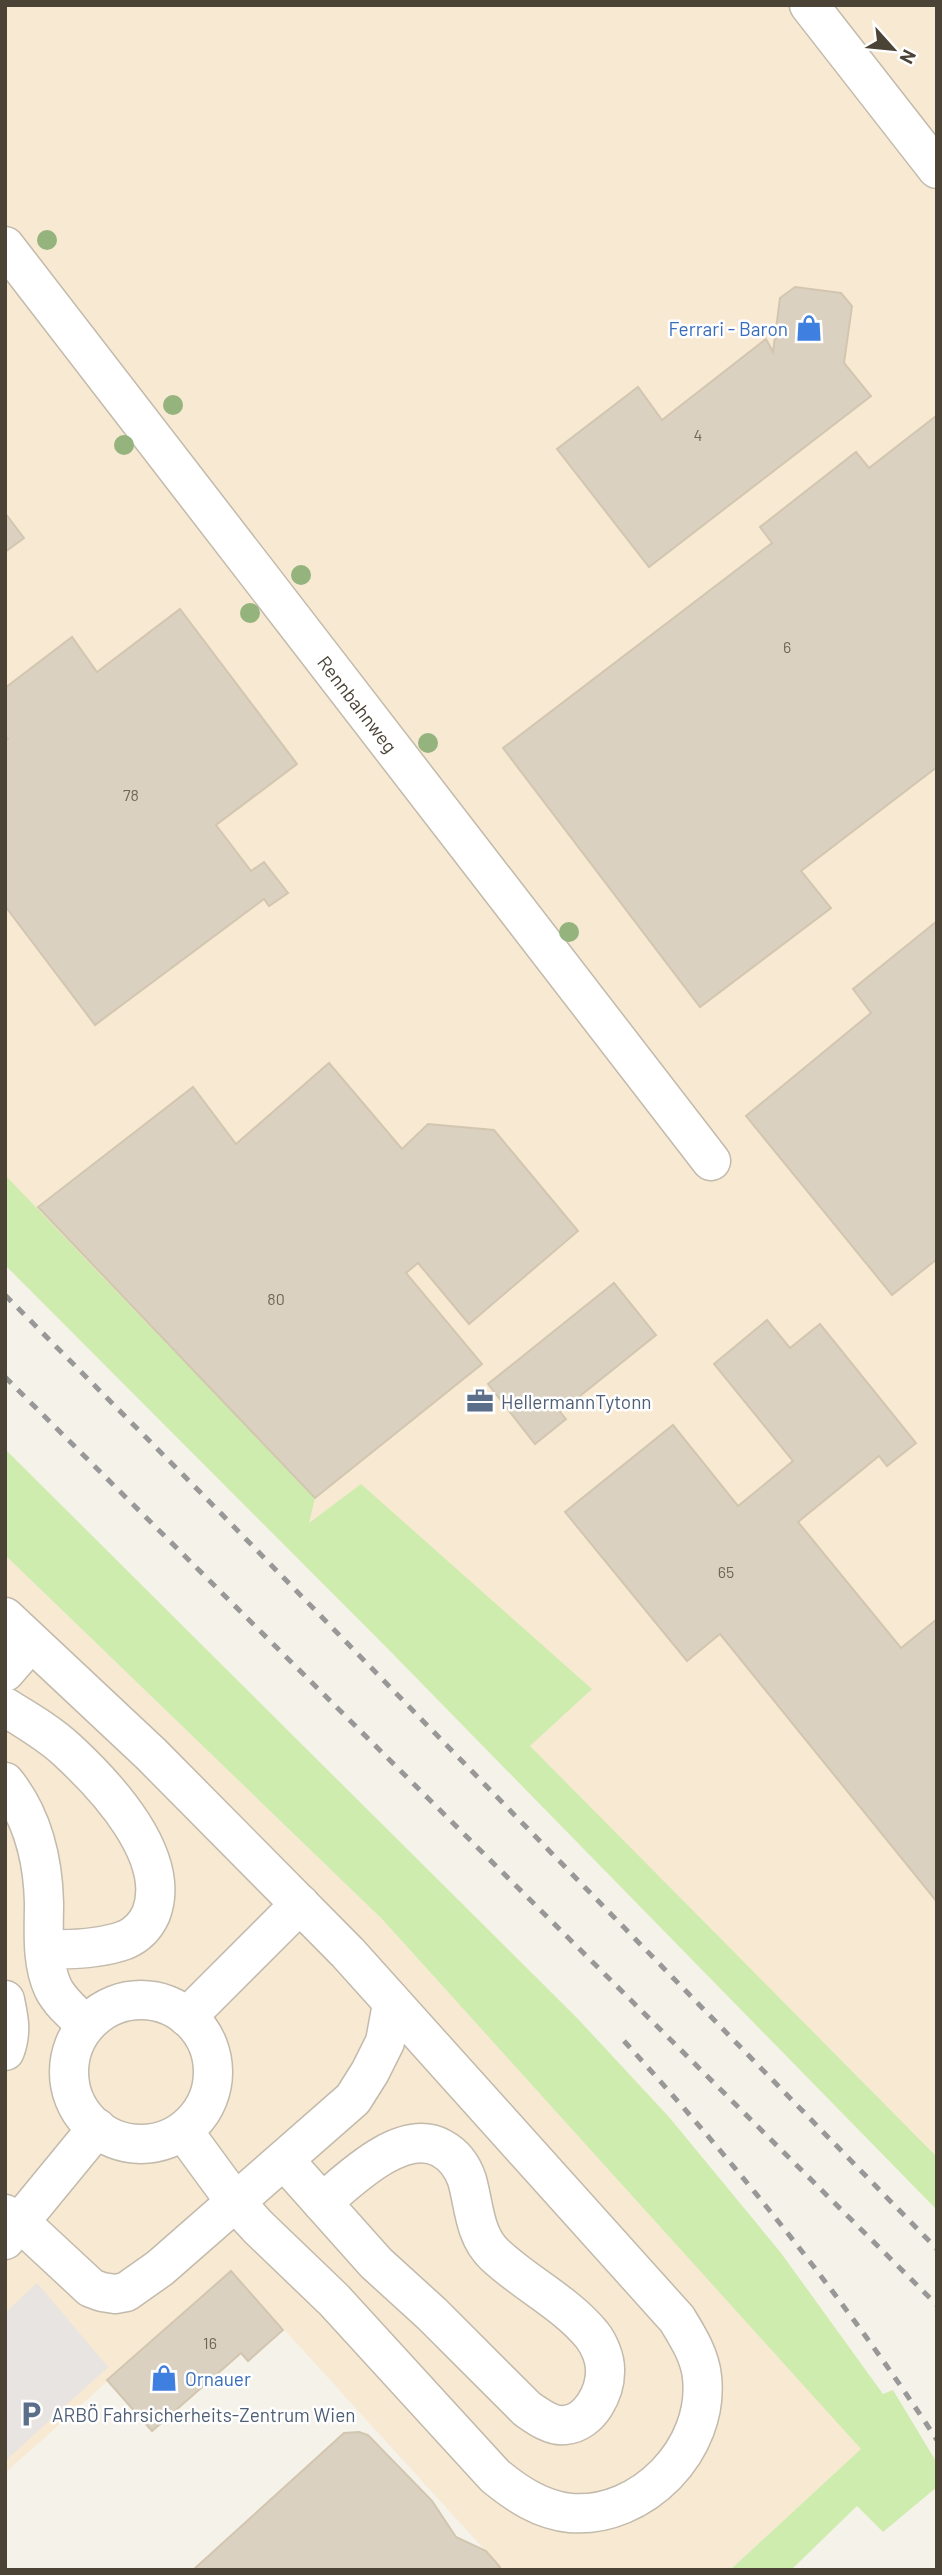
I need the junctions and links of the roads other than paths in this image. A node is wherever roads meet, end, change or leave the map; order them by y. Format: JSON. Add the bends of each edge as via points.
{"nodes":[{"id":1,"x":809,"y":5,"type":"edge"},
{"id":2,"x":937,"y":169,"type":"edge"},
{"id":3,"x":5,"y":246,"type":"edge"},
{"id":4,"x":711,"y":1161,"type":"dead end"},
{"id":5,"x":18,"y":1630,"type":"edge"},
{"id":6,"x":5,"y":1672,"type":"edge"},
{"id":7,"x":5,"y":1707,"type":"edge"},
{"id":8,"x":5,"y":1782,"type":"edge"},
{"id":9,"x":300,"y":1904,"type":"junction"},
{"id":10,"x":45,"y":1949,"type":"junction"},
{"id":11,"x":5,"y":2000,"type":"edge"},
{"id":12,"x":392,"y":2004,"type":"junction"},
{"id":13,"x":187,"y":2017,"type":"junction"},
{"id":14,"x":85,"y":2024,"type":"junction"},
{"id":15,"x":5,"y":2050,"type":"edge"},
{"id":16,"x":97,"y":2128,"type":"junction"},
{"id":17,"x":184,"y":2132,"type":"junction"},
{"id":18,"x":285,"y":2161,"type":"junction"},
{"id":19,"x":236,"y":2203,"type":"junction"},
{"id":20,"x":322,"y":2203,"type":"junction"},
{"id":21,"x":10,"y":2225,"type":"edge"},
{"id":22,"x":376,"y":2263,"type":"junction"},
{"id":23,"x":334,"y":2300,"type":"junction"}],
"edges":[{"from":1,"to":2,"type":"street"},
{"from":3,"to":4,"type":"street","name":"Rennbahnweg"},
{"from":5,"to":6,"type":"street"},
{"from":5,"to":9,"type":"street","via":[[151,1754]]},
{"from":7,"to":10,"type":"street","via":[[66,1748],[111,1797],[136,1832],[156,1882],[148,1922],[127,1939],[72,1950]]},
{"from":8,"to":10,"type":"street","via":[[23,1808],[38,1849]]},
{"from":9,"to":12,"type":"street"},
{"from":9,"to":13,"type":"street"},
{"from":10,"to":14,"type":"street","via":[[54,1989]]},
{"from":11,"to":15,"type":"street","via":[[10,2030]]},
{"from":12,"to":18,"type":"street","via":[[385,2042],[353,2099]]},
{"from":12,"to":23,"type":"street","via":[[677,2319],[691,2342],[702,2376],[697,2427],[675,2466],[633,2498],[608,2510],[552,2510],[530,2501],[495,2476]]},
{"from":13,"to":14,"type":"street","via":[[160,2002],[135,2000],[100,2011]]},
{"from":13,"to":17,"type":"street","via":[[207,2043],[213,2068],[212,2088],[201,2112]]},
{"from":14,"to":16,"type":"street","via":[[71,2049],[68,2075],[74,2102]]},
{"from":16,"to":17,"type":"street","via":[[123,2143],[148,2145]]},
{"from":16,"to":21,"type":"street"},
{"from":17,"to":19,"type":"street"},
{"from":18,"to":19,"type":"street"},
{"from":18,"to":20,"type":"street"},
{"from":19,"to":21,"type":"street","via":[[138,2285],[115,2294],[91,2288]]},
{"from":19,"to":23,"type":"street"},
{"from":20,"to":22,"type":"street"},
{"from":20,"to":22,"type":"street","via":[[363,2169],[406,2146],[436,2145],[450,2153],[466,2178],[478,2228],[493,2253],[592,2336],[606,2368],[597,2402],[578,2421],[565,2426],[527,2409]]},
{"from":22,"to":23,"type":"street"}]}
